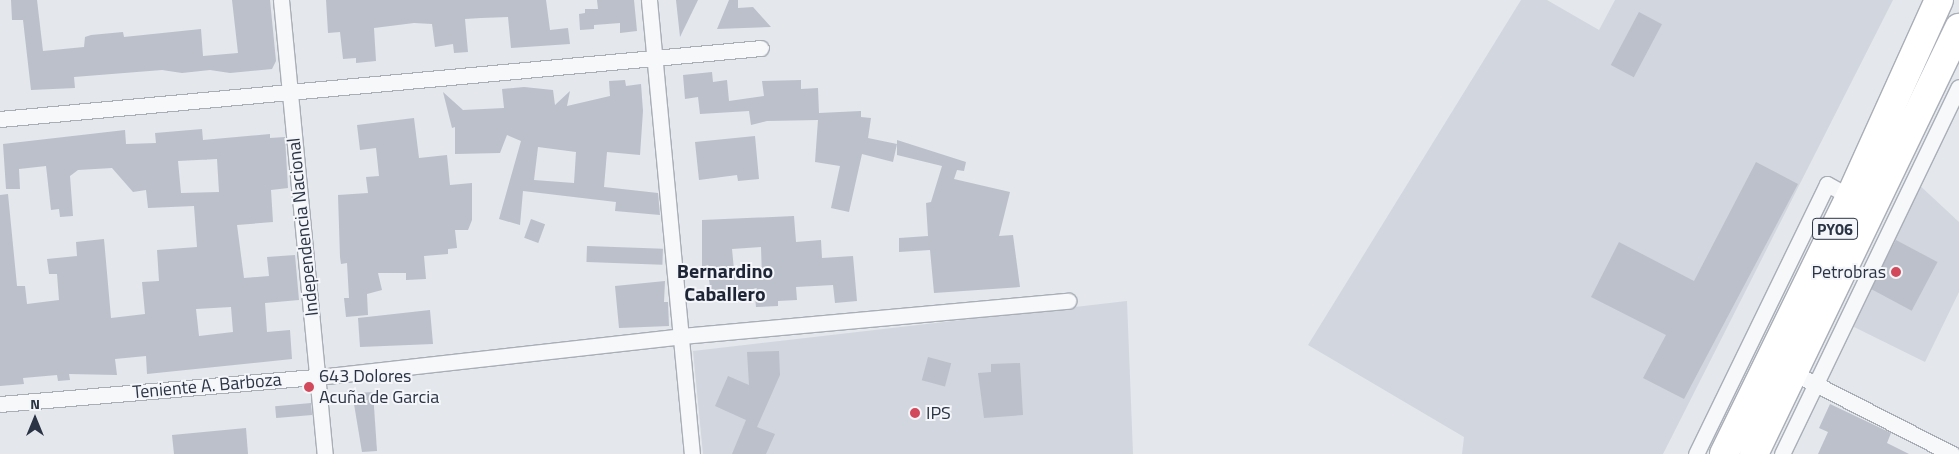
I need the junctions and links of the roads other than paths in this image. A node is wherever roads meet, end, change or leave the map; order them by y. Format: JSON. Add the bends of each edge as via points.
{"nodes":[{"id":1,"x":281,"y":0,"type":"edge"},
{"id":2,"x":649,"y":0,"type":"edge"},
{"id":3,"x":1939,"y":0,"type":"edge"},
{"id":4,"x":1959,"y":28,"type":"edge"},
{"id":5,"x":761,"y":48,"type":"dead end"},
{"id":6,"x":655,"y":58,"type":"junction"},
{"id":7,"x":1959,"y":87,"type":"edge"},
{"id":8,"x":290,"y":92,"type":"junction"},
{"id":9,"x":0,"y":119,"type":"edge"},
{"id":10,"x":1850,"y":198,"type":"junction"},
{"id":11,"x":1068,"y":302,"type":"dead end"},
{"id":12,"x":681,"y":336,"type":"junction"},
{"id":13,"x":318,"y":377,"type":"junction"},
{"id":14,"x":1805,"y":379,"type":"junction"},
{"id":15,"x":0,"y":404,"type":"edge"},
{"id":16,"x":325,"y":454,"type":"edge"},
{"id":17,"x":692,"y":454,"type":"edge"},
{"id":18,"x":1696,"y":454,"type":"edge"},
{"id":19,"x":1724,"y":454,"type":"edge"},
{"id":20,"x":1754,"y":454,"type":"edge"},
{"id":21,"x":1782,"y":454,"type":"edge"},
{"id":22,"x":1952,"y":454,"type":"edge"}],
"edges":[{"from":1,"to":8,"type":"street","name":"Independencia Nacional"},
{"from":2,"to":6,"type":"street"},
{"from":3,"to":10,"type":"highway","number":"PY06"},
{"from":4,"to":14,"type":"highway","number":"PY06"},
{"from":5,"to":6,"type":"street"},
{"from":6,"to":8,"type":"street"},
{"from":6,"to":12,"type":"street"},
{"from":7,"to":14,"type":"street"},
{"from":8,"to":9,"type":"street"},
{"from":8,"to":13,"type":"street","name":"Independencia Nacional"},
{"from":10,"to":18,"type":"street","via":[[1827,184]]},
{"from":10,"to":19,"type":"highway","number":"PY06"},
{"from":11,"to":12,"type":"street","name":"Teniente A. Barboza"},
{"from":12,"to":13,"type":"street","name":"Teniente A. Barboza"},
{"from":12,"to":17,"type":"street"},
{"from":13,"to":15,"type":"street","name":"Teniente A. Barboza"},
{"from":13,"to":16,"type":"street","name":"Independencia Nacional"},
{"from":14,"to":20,"type":"highway","number":"PY06"},
{"from":14,"to":21,"type":"street"},
{"from":14,"to":22,"type":"street"}]}
